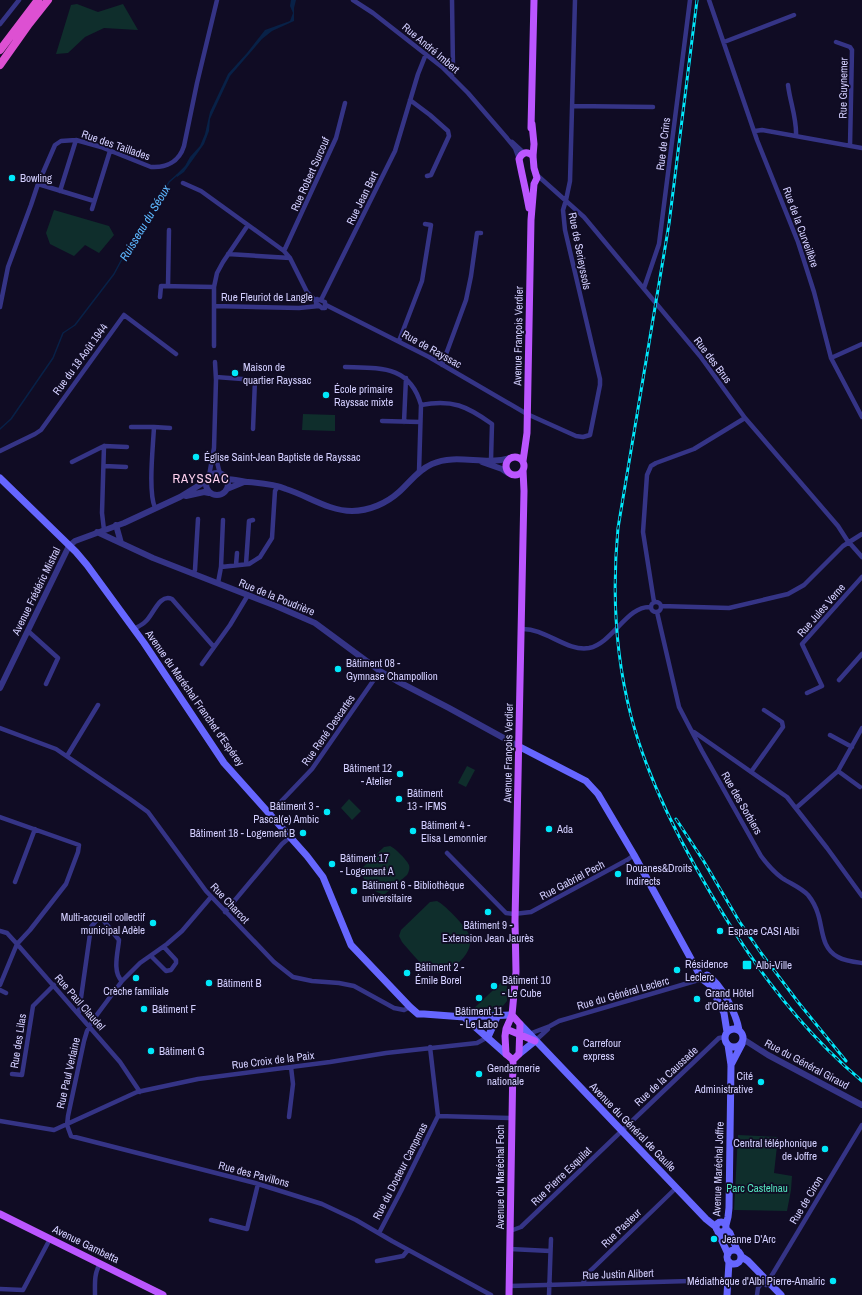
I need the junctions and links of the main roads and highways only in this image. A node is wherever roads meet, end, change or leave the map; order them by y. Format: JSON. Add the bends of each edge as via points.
{"nodes":[{"id":1,"x":38,"y":0,"type":"edge"},
{"id":2,"x":48,"y":0,"type":"edge"},
{"id":3,"x":534,"y":0,"type":"edge"},
{"id":4,"x":0,"y":50,"type":"edge"},
{"id":5,"x":0,"y":65,"type":"edge"},
{"id":6,"x":526,"y":155,"type":"junction"},
{"id":7,"x":537,"y":180,"type":"junction"},
{"id":8,"x":525,"y":184,"type":"junction"},
{"id":9,"x":531,"y":220,"type":"junction"},
{"id":10,"x":524,"y":452,"type":"junction"},
{"id":11,"x":513,"y":457,"type":"junction"},
{"id":12,"x":523,"y":461,"type":"junction"},
{"id":13,"x":523,"y":470,"type":"junction"},
{"id":14,"x":516,"y":476,"type":"junction"},
{"id":15,"x":0,"y":478,"type":"edge"},
{"id":16,"x":524,"y":491,"type":"junction"},
{"id":17,"x":520,"y":747,"type":"junction"},
{"id":18,"x":702,"y":980,"type":"junction"},
{"id":19,"x":512,"y":1016,"type":"junction"},
{"id":20,"x":464,"y":1017,"type":"junction"},
{"id":21,"x":497,"y":1017,"type":"junction"},
{"id":22,"x":520,"y":1024,"type":"junction"},
{"id":23,"x":506,"y":1029,"type":"junction"},
{"id":24,"x":739,"y":1030,"type":"junction"},
{"id":25,"x":520,"y":1035,"type":"junction"},
{"id":26,"x":726,"y":1035,"type":"junction"},
{"id":27,"x":488,"y":1037,"type":"junction"},
{"id":28,"x":535,"y":1040,"type":"junction"},
{"id":29,"x":743,"y":1041,"type":"junction"},
{"id":30,"x":728,"y":1045,"type":"junction"},
{"id":31,"x":506,"y":1054,"type":"junction"},
{"id":32,"x":519,"y":1054,"type":"junction"},
{"id":33,"x":513,"y":1060,"type":"junction"},
{"id":34,"x":731,"y":1065,"type":"junction"},
{"id":35,"x":0,"y":1214,"type":"edge"},
{"id":36,"x":726,"y":1227,"type":"junction"},
{"id":37,"x":717,"y":1229,"type":"junction"},
{"id":38,"x":737,"y":1250,"type":"junction"},
{"id":39,"x":728,"y":1254,"type":"junction"},
{"id":40,"x":741,"y":1259,"type":"junction"},
{"id":41,"x":729,"y":1262,"type":"junction"},
{"id":42,"x":765,"y":1283,"type":"junction"},
{"id":43,"x":163,"y":1295,"type":"edge"},
{"id":44,"x":509,"y":1295,"type":"edge"},
{"id":45,"x":727,"y":1295,"type":"edge"},
{"id":46,"x":776,"y":1295,"type":"edge"},
{"id":47,"x":781,"y":1295,"type":"edge"}],
"edges":[{"from":1,"to":4,"type":"highway"},
{"from":2,"to":5,"type":"highway"},
{"from":3,"to":6,"type":"main road","via":[[534,144]]},
{"from":6,"to":7,"type":"main road","name":"Avenue François Verdier"},
{"from":6,"to":8,"type":"main road","name":"Avenue François Verdier","via":[[522,171]]},
{"from":7,"to":8,"type":"main road","via":[[530,186]]},
{"from":7,"to":9,"type":"main road","name":"Avenue François Verdier"},
{"from":8,"to":9,"type":"main road","name":"Avenue François Verdier"},
{"from":9,"to":10,"type":"main road","name":"Avenue François Verdier","via":[[527,433]]},
{"from":10,"to":11,"type":"main road"},
{"from":10,"to":12,"type":"main road","name":"Avenue François Verdier"},
{"from":11,"to":12,"type":"main road"},
{"from":11,"to":14,"type":"main road","via":[[505,467],[508,473]]},
{"from":12,"to":13,"type":"main road"},
{"from":13,"to":14,"type":"main road"},
{"from":13,"to":16,"type":"main road","name":"Avenue François Verdier"},
{"from":14,"to":16,"type":"main road","name":"Avenue François Verdier"},
{"from":15,"to":20,"type":"main road","name":"Avenue du Maréchal Franchet d'Espérey","via":[[96,576],[224,763],[323,877],[351,945],[418,1014]]},
{"from":16,"to":17,"type":"main road","name":"Avenue François Verdier"},
{"from":17,"to":18,"type":"main road","via":[[592,786],[634,855]]},
{"from":17,"to":19,"type":"main road","name":"Avenue François Verdier","via":[[516,972]]},
{"from":18,"to":24,"type":"main road","via":[[707,975],[714,980],[733,1010]]},
{"from":18,"to":26,"type":"main road","via":[[710,985],[724,1013]]},
{"from":19,"to":21,"type":"main road","name":"Avenue du Maréchal Franchet d'Espérey"},
{"from":19,"to":22,"type":"main road"},
{"from":19,"to":23,"type":"main road","name":"Avenue François Verdier"},
{"from":20,"to":21,"type":"main road","name":"Avenue du Maréchal Franchet d'Espérey"},
{"from":20,"to":27,"type":"main road"},
{"from":21,"to":27,"type":"main road"},
{"from":22,"to":25,"type":"main road"},
{"from":22,"to":28,"type":"main road","name":"Avenue du Général de Gaulle"},
{"from":23,"to":25,"type":"main road"},
{"from":23,"to":31,"type":"main road"},
{"from":24,"to":26,"type":"main road","via":[[734,1029]]},
{"from":24,"to":29,"type":"main road","via":[[743,1034]]},
{"from":25,"to":28,"type":"main road"},
{"from":25,"to":32,"type":"main road"},
{"from":26,"to":30,"type":"main road"},
{"from":27,"to":31,"type":"main road"},
{"from":28,"to":32,"type":"main road"},
{"from":28,"to":37,"type":"main road","name":"Avenue du Général de Gaulle"},
{"from":29,"to":30,"type":"main road","via":[[735,1047]]},
{"from":29,"to":34,"type":"main road"},
{"from":30,"to":34,"type":"main road","name":"Avenue Maréchal Joffre"},
{"from":31,"to":33,"type":"main road"},
{"from":32,"to":33,"type":"main road"},
{"from":33,"to":44,"type":"main road","name":"Avenue du Maréchal Foch"},
{"from":34,"to":36,"type":"main road","name":"Avenue Maréchal Joffre","via":[[729,1208]]},
{"from":35,"to":43,"type":"main road","name":"Avenue Gambetta"},
{"from":36,"to":37,"type":"main road","via":[[720,1222]]},
{"from":36,"to":38,"type":"main road"},
{"from":37,"to":39,"type":"main road","name":"Avenue du Général de Gaulle"},
{"from":38,"to":39,"type":"main road"},
{"from":38,"to":40,"type":"main road","via":[[741,1253]]},
{"from":39,"to":41,"type":"main road"},
{"from":40,"to":41,"type":"main road","via":[[735,1265]]},
{"from":40,"to":42,"type":"main road"},
{"from":41,"to":45,"type":"main road"},
{"from":42,"to":46,"type":"main road"},
{"from":42,"to":47,"type":"main road"}]}
